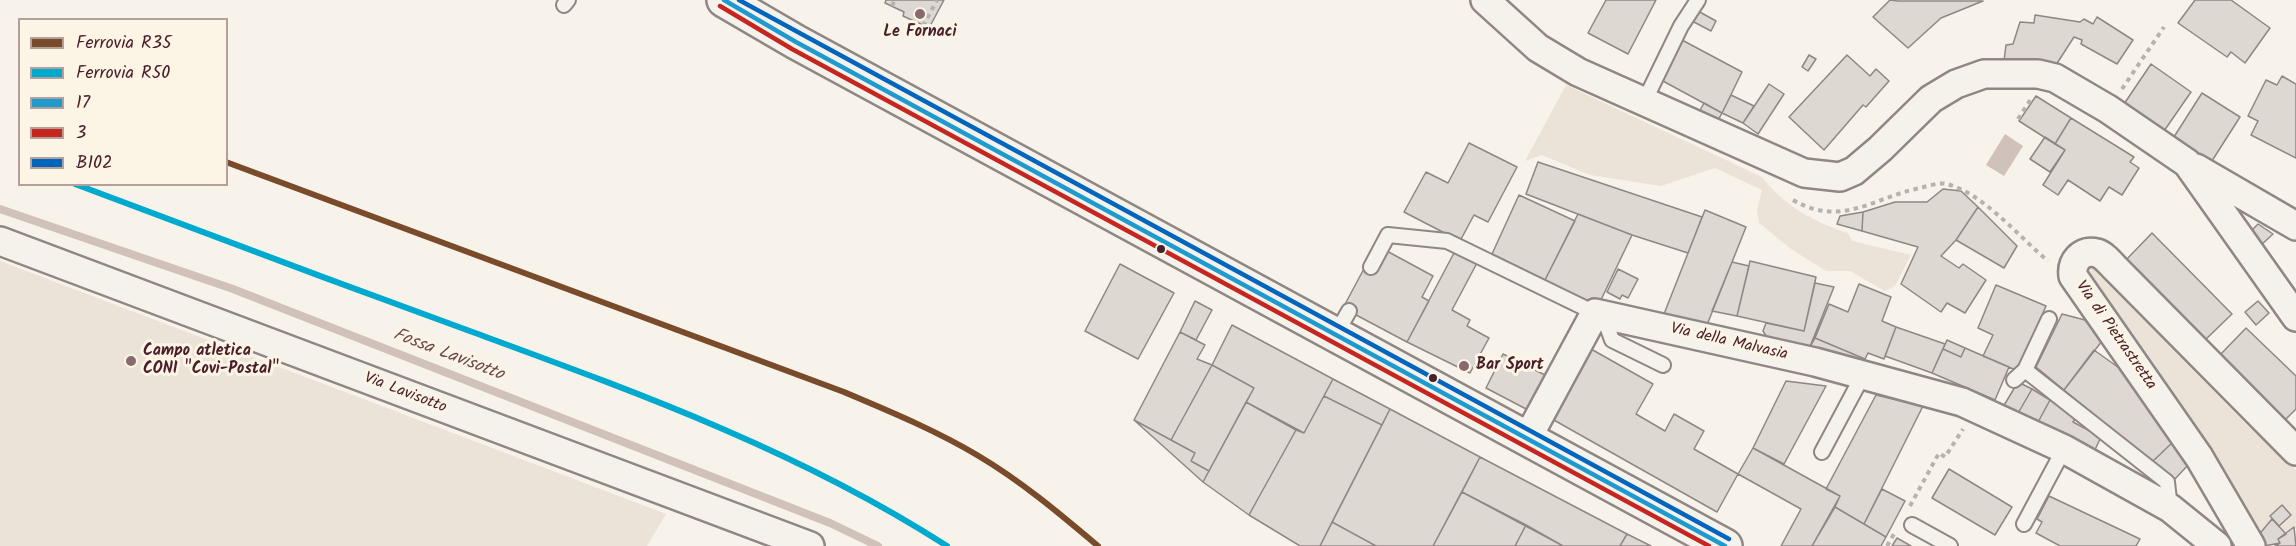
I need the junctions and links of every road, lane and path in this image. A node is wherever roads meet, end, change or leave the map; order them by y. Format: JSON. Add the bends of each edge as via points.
{"nodes":[{"id":1,"x":724,"y":0,"type":"edge"},
{"id":2,"x":896,"y":0,"type":"edge"},
{"id":3,"x":937,"y":0,"type":"edge"},
{"id":4,"x":1485,"y":0,"type":"edge"},
{"id":5,"x":1698,"y":0,"type":"edge"},
{"id":6,"x":892,"y":6,"type":"dead end"},
{"id":7,"x":923,"y":26,"type":"dead end"},
{"id":8,"x":2164,"y":27,"type":"dead end"},
{"id":9,"x":2033,"y":95,"type":"dead end"},
{"id":10,"x":1644,"y":102,"type":"junction"},
{"id":11,"x":2108,"y":109,"type":"junction"},
{"id":12,"x":2018,"y":118,"type":"dead end"},
{"id":13,"x":2187,"y":163,"type":"junction"},
{"id":14,"x":1848,"y":211,"type":"dead end"},
{"id":15,"x":2296,"y":226,"type":"edge"},
{"id":16,"x":0,"y":241,"type":"edge"},
{"id":17,"x":2074,"y":263,"type":"junction"},
{"id":18,"x":1371,"y":267,"type":"dead end"},
{"id":19,"x":2296,"y":317,"type":"edge"},
{"id":20,"x":2049,"y":319,"type":"dead end"},
{"id":21,"x":1602,"y":321,"type":"junction"},
{"id":22,"x":1663,"y":365,"type":"dead end"},
{"id":23,"x":1863,"y":375,"type":"junction"},
{"id":24,"x":1961,"y":432,"type":"dead end"},
{"id":25,"x":1527,"y":439,"type":"junction"},
{"id":26,"x":2064,"y":450,"type":"junction"},
{"id":27,"x":2296,"y":451,"type":"edge"},
{"id":28,"x":1822,"y":452,"type":"dead end"},
{"id":29,"x":2170,"y":508,"type":"junction"},
{"id":30,"x":1662,"y":512,"type":"junction"},
{"id":31,"x":1905,"y":522,"type":"junction"},
{"id":32,"x":2024,"y":524,"type":"dead end"},
{"id":33,"x":810,"y":546,"type":"edge"},
{"id":34,"x":1689,"y":546,"type":"edge"},
{"id":35,"x":1725,"y":546,"type":"edge"},
{"id":36,"x":1887,"y":546,"type":"edge"},
{"id":37,"x":1950,"y":546,"type":"edge"},
{"id":38,"x":2217,"y":546,"type":"edge"},
{"id":39,"x":2251,"y":546,"type":"edge"}],
"edges":[{"from":1,"to":25,"type":"main road","via":[[796,42],[1342,322]]},
{"from":2,"to":6,"type":"path"},
{"from":3,"to":7,"type":"path"},
{"from":4,"to":10,"type":"street","via":[[1538,48],[1578,72]]},
{"from":5,"to":10,"type":"lane"},
{"from":8,"to":11,"type":"path"},
{"from":9,"to":12,"type":"path"},
{"from":10,"to":11,"type":"street","via":[[1804,173],[1840,177],[1868,161],[1931,99],[1983,74],[2038,74],[2055,78]]},
{"from":11,"to":13,"type":"street"},
{"from":13,"to":15,"type":"street"},
{"from":13,"to":19,"type":"street"},
{"from":14,"to":17,"type":"path","via":[[1907,190],[1944,183],[1972,193],[2052,265]]},
{"from":16,"to":33,"type":"street","name":"Via Lavisotto"},
{"from":17,"to":27,"type":"street","name":"Via di Pietrastretta","via":[[2087,252],[2099,253]]},
{"from":17,"to":39,"type":"street","name":"Via di Pietrastretta","via":[[2073,276],[2082,291],[2199,457]]},
{"from":18,"to":21,"type":"lane","name":"Via della Malvasia","via":[[1388,235],[1447,241]]},
{"from":20,"to":29,"type":"lane","via":[[2019,375],[2167,482]]},
{"from":21,"to":22,"type":"lane","name":"Via della Malvasia","via":[[1612,340]]},
{"from":21,"to":23,"type":"street","name":"Via della Malvasia"},
{"from":21,"to":25,"type":"street"},
{"from":23,"to":26,"type":"street","name":"Via della Malvasia","via":[[1962,402]]},
{"from":23,"to":28,"type":"lane"},
{"from":24,"to":31,"type":"path","via":[[1945,457],[1939,453]]},
{"from":25,"to":30,"type":"main road"},
{"from":26,"to":29,"type":"street","name":"Via della Malvasia"},
{"from":26,"to":32,"type":"lane"},
{"from":29,"to":38,"type":"street","name":"Via della Malvasia"},
{"from":30,"to":34,"type":"main road"},
{"from":30,"to":35,"type":"main road"},
{"from":31,"to":36,"type":"path"},
{"from":31,"to":37,"type":"lane"}]}
